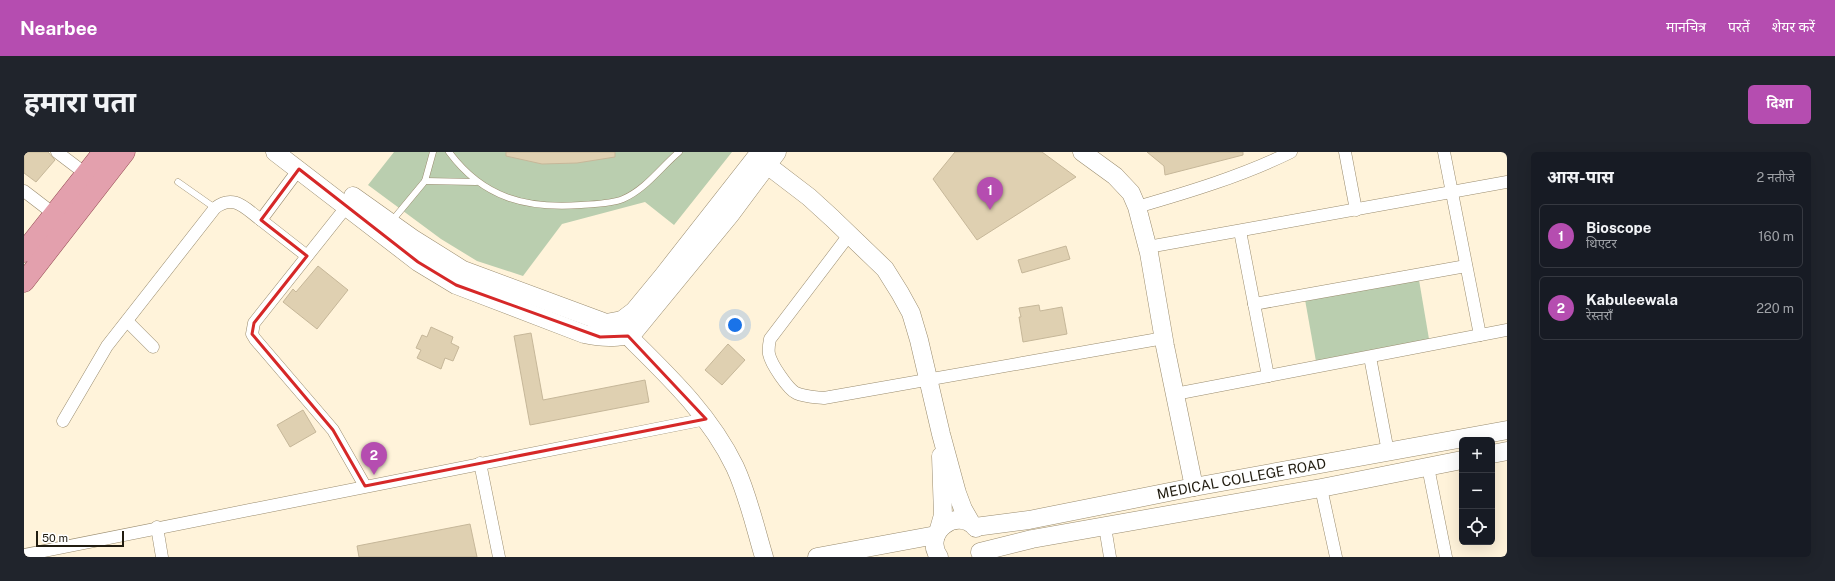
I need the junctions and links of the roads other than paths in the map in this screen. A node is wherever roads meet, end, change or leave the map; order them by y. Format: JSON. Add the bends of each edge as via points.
{"nodes":[{"id":1,"x":57,"y":152,"type":"edge"},
{"id":2,"x":103,"y":152,"type":"edge"},
{"id":3,"x":125,"y":152,"type":"edge"},
{"id":4,"x":275,"y":152,"type":"edge"},
{"id":5,"x":293,"y":152,"type":"edge"},
{"id":6,"x":433,"y":152,"type":"edge"},
{"id":7,"x":449,"y":152,"type":"edge"},
{"id":8,"x":679,"y":152,"type":"edge"},
{"id":9,"x":1291,"y":152,"type":"edge"},
{"id":10,"x":1346,"y":152,"type":"edge"},
{"id":11,"x":1444,"y":152,"type":"edge"},
{"id":12,"x":1087,"y":154,"type":"edge"},
{"id":13,"x":762,"y":156,"type":"edge"},
{"id":14,"x":298,"y":170,"type":"junction"},
{"id":15,"x":86,"y":174,"type":"junction"},
{"id":16,"x":426,"y":181,"type":"junction"},
{"id":17,"x":178,"y":182,"type":"dead end"},
{"id":18,"x":476,"y":182,"type":"junction"},
{"id":19,"x":1507,"y":182,"type":"edge"},
{"id":20,"x":24,"y":190,"type":"edge"},
{"id":21,"x":1451,"y":193,"type":"junction"},
{"id":22,"x":347,"y":206,"type":"junction"},
{"id":23,"x":1137,"y":207,"type":"junction"},
{"id":24,"x":215,"y":208,"type":"junction"},
{"id":25,"x":1356,"y":210,"type":"junction"},
{"id":26,"x":54,"y":214,"type":"junction"},
{"id":27,"x":261,"y":220,"type":"junction"},
{"id":28,"x":390,"y":223,"type":"junction"},
{"id":29,"x":1240,"y":231,"type":"junction"},
{"id":30,"x":849,"y":235,"type":"junction"},
{"id":31,"x":1148,"y":247,"type":"junction"},
{"id":32,"x":24,"y":252,"type":"edge"},
{"id":33,"x":307,"y":256,"type":"junction"},
{"id":34,"x":1466,"y":266,"type":"junction"},
{"id":35,"x":24,"y":282,"type":"edge"},
{"id":36,"x":1254,"y":304,"type":"junction"},
{"id":37,"x":127,"y":321,"type":"junction"},
{"id":38,"x":613,"y":321,"type":"junction"},
{"id":39,"x":1507,"y":330,"type":"edge"},
{"id":40,"x":1480,"y":335,"type":"junction"},
{"id":41,"x":628,"y":336,"type":"junction"},
{"id":42,"x":1164,"y":338,"type":"junction"},
{"id":43,"x":153,"y":347,"type":"dead end"},
{"id":44,"x":1370,"y":356,"type":"junction"},
{"id":45,"x":1268,"y":376,"type":"junction"},
{"id":46,"x":928,"y":380,"type":"junction"},
{"id":47,"x":1176,"y":394,"type":"junction"},
{"id":48,"x":706,"y":419,"type":"junction"},
{"id":49,"x":63,"y":421,"type":"dead end"},
{"id":50,"x":1507,"y":430,"type":"edge"},
{"id":51,"x":941,"y":434,"type":"junction"},
{"id":52,"x":1507,"y":451,"type":"edge"},
{"id":53,"x":1388,"y":452,"type":"junction"},
{"id":54,"x":1495,"y":453,"type":"edge"},
{"id":55,"x":1459,"y":461,"type":"edge"},
{"id":56,"x":480,"y":464,"type":"junction"},
{"id":57,"x":1428,"y":467,"type":"junction"},
{"id":58,"x":365,"y":486,"type":"junction"},
{"id":59,"x":1194,"y":487,"type":"junction"},
{"id":60,"x":1321,"y":488,"type":"junction"},
{"id":61,"x":973,"y":525,"type":"junction"},
{"id":62,"x":1105,"y":527,"type":"junction"},
{"id":63,"x":156,"y":528,"type":"junction"},
{"id":64,"x":937,"y":532,"type":"junction"},
{"id":65,"x":24,"y":555,"type":"edge"},
{"id":66,"x":978,"y":555,"type":"edge"},
{"id":67,"x":162,"y":557,"type":"edge"},
{"id":68,"x":499,"y":557,"type":"edge"},
{"id":69,"x":764,"y":557,"type":"edge"},
{"id":70,"x":817,"y":557,"type":"edge"},
{"id":71,"x":939,"y":557,"type":"edge"},
{"id":72,"x":1110,"y":557,"type":"edge"},
{"id":73,"x":1336,"y":557,"type":"edge"},
{"id":74,"x":1446,"y":557,"type":"edge"}],
"edges":[{"from":1,"to":15,"type":"street"},
{"from":2,"to":15,"type":"main road"},
{"from":3,"to":35,"type":"main road"},
{"from":4,"to":14,"type":"street"},
{"from":5,"to":28,"type":"street"},
{"from":6,"to":16,"type":"lane"},
{"from":7,"to":18,"type":"lane"},
{"from":8,"to":18,"type":"lane","via":[[636,192],[622,200],[600,204],[568,206],[524,203]]},
{"from":9,"to":23,"type":"street","via":[[1225,180]]},
{"from":10,"to":25,"type":"street"},
{"from":11,"to":21,"type":"street"},
{"from":12,"to":23,"type":"street","via":[[1115,176],[1131,193]]},
{"from":13,"to":30,"type":"street"},
{"from":13,"to":38,"type":"street","via":[[638,305],[622,320]]},
{"from":13,"to":41,"type":"street","via":[[730,215],[639,327]]},
{"from":14,"to":22,"type":"street"},
{"from":14,"to":27,"type":"street"},
{"from":15,"to":26,"type":"main road"},
{"from":16,"to":18,"type":"lane"},
{"from":16,"to":28,"type":"lane"},
{"from":17,"to":24,"type":"lane"},
{"from":19,"to":21,"type":"street"},
{"from":20,"to":26,"type":"street"},
{"from":21,"to":25,"type":"street"},
{"from":21,"to":34,"type":"street"},
{"from":22,"to":33,"type":"street"},
{"from":22,"to":41,"type":"street","via":[[418,262],[456,285],[584,334],[600,338]]},
{"from":23,"to":31,"type":"street"},
{"from":24,"to":27,"type":"street","via":[[231,201],[238,203]]},
{"from":24,"to":37,"type":"street"},
{"from":25,"to":29,"type":"street"},
{"from":26,"to":32,"type":"main road"},
{"from":27,"to":33,"type":"street"},
{"from":28,"to":38,"type":"street","via":[[463,270],[584,316],[606,322]]},
{"from":29,"to":31,"type":"street"},
{"from":29,"to":36,"type":"street"},
{"from":30,"to":46,"type":"street","via":[[885,269],[900,293],[913,320]]},
{"from":30,"to":46,"type":"street","via":[[770,339],[769,355],[789,388],[811,397],[824,398]]},
{"from":31,"to":42,"type":"street"},
{"from":33,"to":58,"type":"street","via":[[254,323],[252,334],[333,430]]},
{"from":34,"to":36,"type":"street"},
{"from":34,"to":40,"type":"street"},
{"from":36,"to":45,"type":"street"},
{"from":37,"to":43,"type":"street"},
{"from":37,"to":49,"type":"street","via":[[107,346]]},
{"from":38,"to":41,"type":"street"},
{"from":39,"to":40,"type":"street"},
{"from":40,"to":44,"type":"street"},
{"from":41,"to":48,"type":"street","via":[[661,368]]},
{"from":42,"to":46,"type":"street"},
{"from":42,"to":47,"type":"street"},
{"from":44,"to":45,"type":"street"},
{"from":44,"to":53,"type":"street"},
{"from":45,"to":47,"type":"street"},
{"from":46,"to":51,"type":"street"},
{"from":47,"to":59,"type":"street"},
{"from":48,"to":56,"type":"street"},
{"from":48,"to":69,"type":"street","via":[[735,467]]},
{"from":50,"to":53,"type":"street","name":"MEDICAL COLLEGE ROAD"},
{"from":51,"to":61,"type":"street","via":[[963,509]]},
{"from":51,"to":64,"type":"street","via":[[943,515]]},
{"from":52,"to":54,"type":"street"},
{"from":53,"to":59,"type":"street","name":"MEDICAL COLLEGE ROAD"},
{"from":55,"to":57,"type":"street","name":"MEDICAL COLLEGE ROAD"},
{"from":56,"to":58,"type":"street"},
{"from":56,"to":68,"type":"street"},
{"from":57,"to":60,"type":"street","name":"MEDICAL COLLEGE ROAD"},
{"from":57,"to":74,"type":"street"},
{"from":58,"to":63,"type":"street"},
{"from":59,"to":61,"type":"street","name":"MEDICAL COLLEGE ROAD","via":[[1029,520]]},
{"from":60,"to":62,"type":"street","name":"MEDICAL COLLEGE ROAD"},
{"from":60,"to":73,"type":"street"},
{"from":61,"to":64,"type":"street","name":"MEDICAL COLLEGE ROAD","via":[[965,520],[950,521]]},
{"from":61,"to":66,"type":"street","via":[[981,540]]},
{"from":62,"to":66,"type":"street","name":"MEDICAL COLLEGE ROAD","via":[[1032,539]]},
{"from":62,"to":72,"type":"street"},
{"from":63,"to":65,"type":"street"},
{"from":63,"to":67,"type":"street"},
{"from":64,"to":70,"type":"street","name":"MEDICAL COLLEGE ROAD"},
{"from":64,"to":71,"type":"street","via":[[935,548]]}]}
